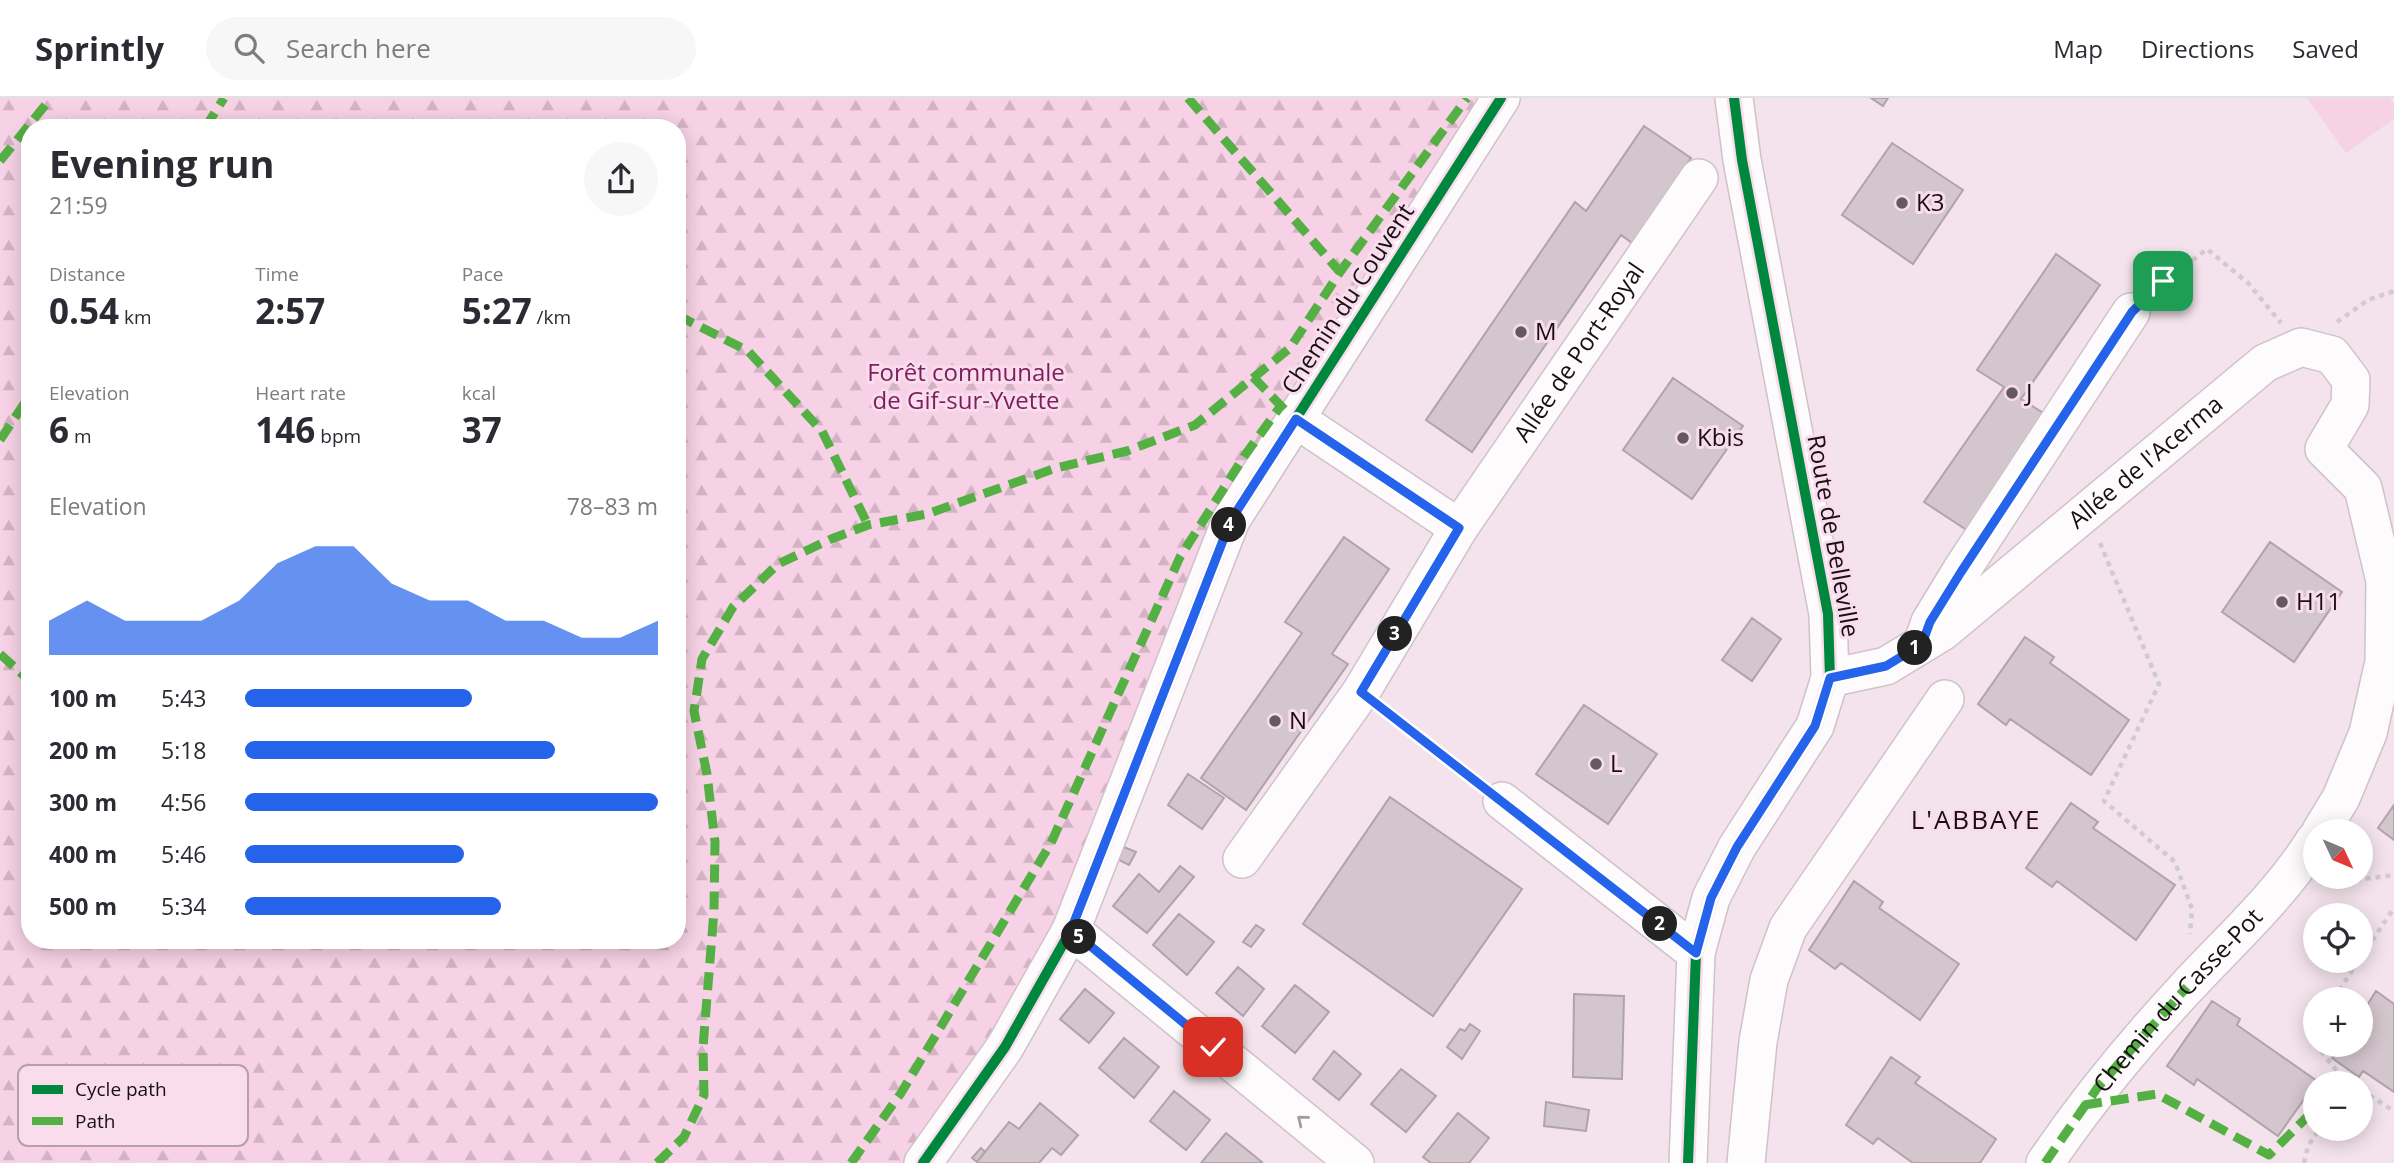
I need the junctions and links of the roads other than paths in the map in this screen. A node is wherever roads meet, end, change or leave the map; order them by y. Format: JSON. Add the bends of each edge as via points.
{"nodes":[{"id":1,"x":1501,"y":98,"type":"edge"},
{"id":2,"x":1734,"y":98,"type":"edge"},
{"id":3,"x":1699,"y":178,"type":"dead end"},
{"id":4,"x":2132,"y":312,"type":"road end"},
{"id":5,"x":1296,"y":419,"type":"junction"},
{"id":6,"x":1459,"y":528,"type":"junction"},
{"id":7,"x":1922,"y":644,"type":"junction"},
{"id":8,"x":1830,"y":678,"type":"junction"},
{"id":9,"x":1945,"y":699,"type":"dead end"},
{"id":10,"x":1502,"y":801,"type":"road end"},
{"id":11,"x":2328,"y":819,"type":"edge"},
{"id":12,"x":2303,"y":856,"type":"edge"},
{"id":13,"x":1242,"y":859,"type":"dead end"},
{"id":14,"x":1071,"y":930,"type":"junction"},
{"id":15,"x":1696,"y":953,"type":"junction"},
{"id":16,"x":923,"y":1163,"type":"edge"},
{"id":17,"x":1355,"y":1163,"type":"edge"},
{"id":18,"x":1688,"y":1163,"type":"edge"},
{"id":19,"x":1746,"y":1163,"type":"edge"},
{"id":20,"x":2045,"y":1163,"type":"edge"}],
"edges":[{"from":1,"to":5,"type":"street","name":"Chemin du Couvent"},
{"from":2,"to":8,"type":"street","name":"Route de Belleville","via":[[1828,614]]},
{"from":3,"to":6,"type":"street","name":"Allée de Port-Royal"},
{"from":4,"to":7,"type":"street","via":[[1961,572]]},
{"from":5,"to":6,"type":"street"},
{"from":5,"to":14,"type":"street","name":"Chemin du Couvent","via":[[1231,520]]},
{"from":6,"to":13,"type":"street","name":"Allée de Port-Royal","via":[[1361,692]]},
{"from":7,"to":8,"type":"street","name":"Allée de l'Acerma","via":[[1886,666]]},
{"from":7,"to":11,"type":"street","name":"Allée de l'Acerma","via":[[2266,363],[2301,347],[2332,355],[2351,380],[2350,405],[2324,449],[2363,488],[2385,581],[2384,662],[2368,733]]},
{"from":8,"to":15,"type":"street","name":"Route de Belleville","via":[[1815,726],[1737,847],[1711,898]]},
{"from":9,"to":19,"type":"street","via":[[1788,928],[1769,980]]},
{"from":10,"to":15,"type":"street"},
{"from":12,"to":20,"type":"street","name":"Chemin du Casse-Pot","via":[[2248,927],[2098,1087]]},
{"from":14,"to":16,"type":"street","name":"Chemin du Couvent","via":[[1005,1047]]},
{"from":17,"to":14,"type":"street","one_way":true},
{"from":15,"to":18,"type":"street","name":"Route de Belleville"}]}
